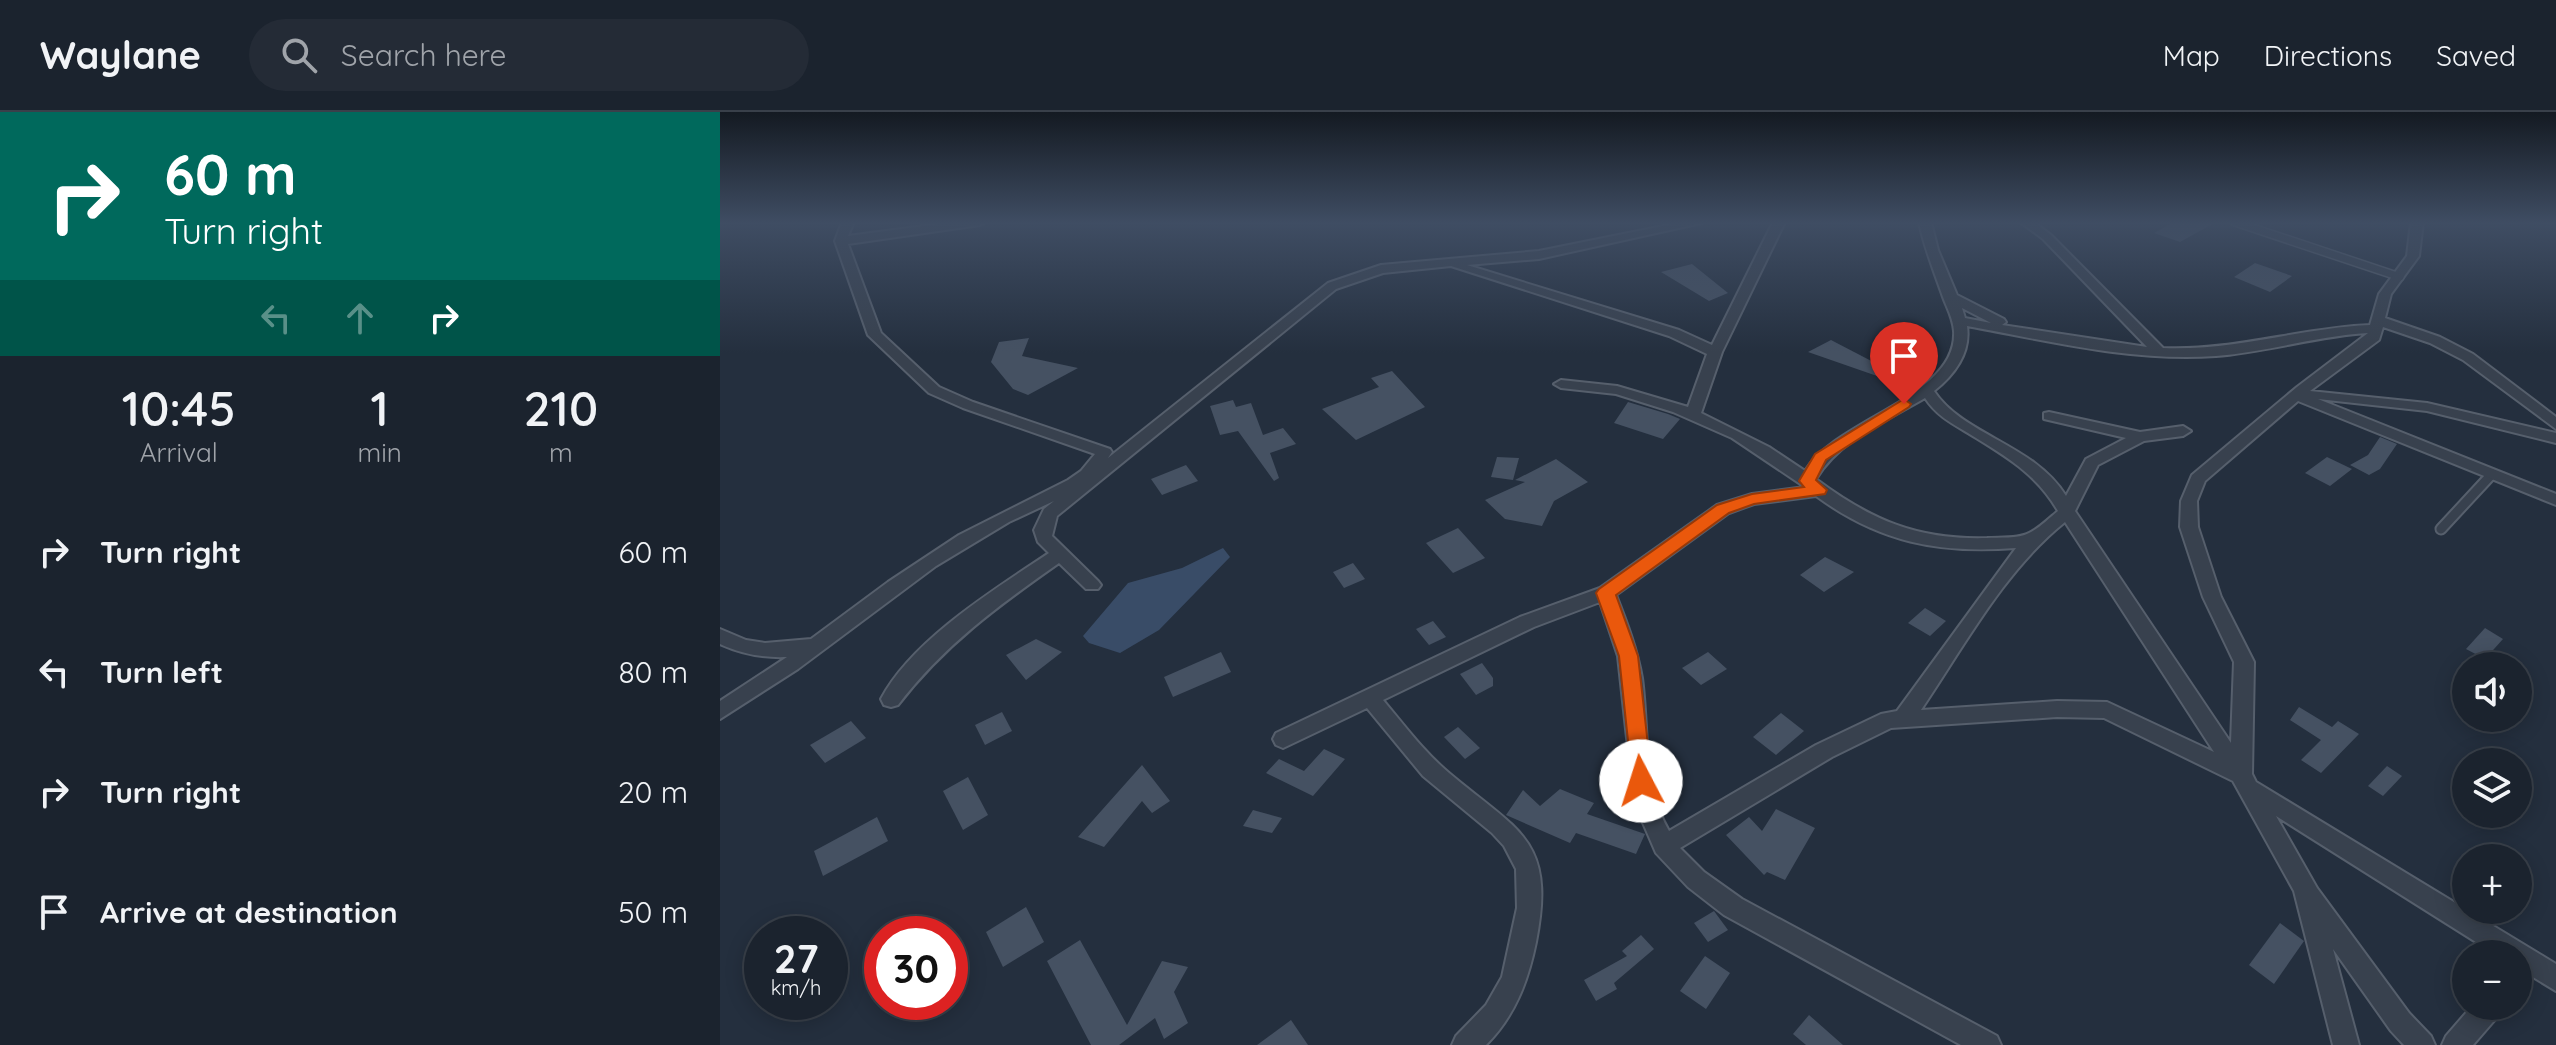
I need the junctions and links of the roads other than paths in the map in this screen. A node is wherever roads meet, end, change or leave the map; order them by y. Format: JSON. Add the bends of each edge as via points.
{"nodes":[{"id":1,"x":850,"y":266,"type":"edge"},
{"id":2,"x":1430,"y":266,"type":"edge"},
{"id":3,"x":1456,"y":266,"type":"edge"},
{"id":4,"x":1758,"y":266,"type":"edge"},
{"id":5,"x":1939,"y":266,"type":"edge"},
{"id":6,"x":2075,"y":266,"type":"edge"},
{"id":7,"x":2366,"y":266,"type":"edge"},
{"id":8,"x":2407,"y":266,"type":"edge"},
{"id":9,"x":2400,"y":277,"type":"junction"},
{"id":10,"x":1949,"y":296,"type":"junction"},
{"id":11,"x":1958,"y":321,"type":"junction"},
{"id":12,"x":2379,"y":325,"type":"junction"},
{"id":13,"x":2024,"y":332,"type":"junction"},
{"id":14,"x":1715,"y":352,"type":"junction"},
{"id":15,"x":2159,"y":352,"type":"junction"},
{"id":16,"x":1561,"y":384,"type":"dead end"},
{"id":17,"x":1926,"y":389,"type":"junction"},
{"id":18,"x":2299,"y":393,"type":"junction"},
{"id":19,"x":2049,"y":416,"type":"dead end"},
{"id":20,"x":1692,"y":417,"type":"junction"},
{"id":21,"x":2556,"y":424,"type":"edge"},
{"id":22,"x":2183,"y":431,"type":"dead end"},
{"id":23,"x":2140,"y":437,"type":"junction"},
{"id":24,"x":2556,"y":438,"type":"edge"},
{"id":25,"x":1105,"y":462,"type":"junction"},
{"id":26,"x":2492,"y":474,"type":"junction"},
{"id":27,"x":1813,"y":486,"type":"junction"},
{"id":28,"x":2556,"y":500,"type":"edge"},
{"id":29,"x":2066,"y":513,"type":"junction"},
{"id":30,"x":2441,"y":529,"type":"dead end"},
{"id":31,"x":2032,"y":540,"type":"junction"},
{"id":32,"x":1061,"y":554,"type":"junction"},
{"id":33,"x":1092,"y":585,"type":"dead end"},
{"id":34,"x":1606,"y":593,"type":"junction"},
{"id":35,"x":720,"y":636,"type":"edge"},
{"id":36,"x":816,"y":646,"type":"junction"},
{"id":37,"x":891,"y":699,"type":"dead end"},
{"id":38,"x":1371,"y":699,"type":"junction"},
{"id":39,"x":720,"y":711,"type":"edge"},
{"id":40,"x":1903,"y":719,"type":"junction"},
{"id":41,"x":1283,"y":739,"type":"dead end"},
{"id":42,"x":2245,"y":781,"type":"junction"},
{"id":43,"x":1664,"y":846,"type":"junction"},
{"id":44,"x":2305,"y":888,"type":"junction"},
{"id":45,"x":2489,"y":940,"type":"edge"},
{"id":46,"x":2532,"y":966,"type":"edge"},
{"id":47,"x":2556,"y":978,"type":"edge"},
{"id":48,"x":2477,"y":1020,"type":"edge"},
{"id":49,"x":1465,"y":1045,"type":"edge"},
{"id":50,"x":1988,"y":1045,"type":"edge"},
{"id":51,"x":2346,"y":1045,"type":"edge"},
{"id":52,"x":2422,"y":1045,"type":"edge"},
{"id":53,"x":2455,"y":1045,"type":"edge"}],
"edges":[{"from":1,"to":25,"type":"street","via":[[875,335],[934,390],[1104,452]]},
{"from":2,"to":25,"type":"street","via":[[1381,269],[1332,286]]},
{"from":3,"to":14,"type":"street","via":[[1674,333]]},
{"from":4,"to":14,"type":"street"},
{"from":5,"to":10,"type":"street"},
{"from":6,"to":15,"type":"street"},
{"from":7,"to":9,"type":"lane"},
{"from":8,"to":9,"type":"street"},
{"from":9,"to":12,"type":"street","via":[[2385,294]]},
{"from":10,"to":11,"type":"street"},
{"from":10,"to":13,"type":"street"},
{"from":11,"to":13,"type":"street"},
{"from":11,"to":17,"type":"street","via":[[1957,356]]},
{"from":12,"to":15,"type":"street","via":[[2216,352]]},
{"from":12,"to":18,"type":"street","via":[[2359,351]]},
{"from":12,"to":21,"type":"street","via":[[2435,340],[2468,357]]},
{"from":13,"to":15,"type":"street"},
{"from":14,"to":20,"type":"street"},
{"from":16,"to":20,"type":"street","via":[[1607,386]]},
{"from":17,"to":27,"type":"street","via":[[1828,451],[1815,464]]},
{"from":17,"to":29,"type":"street","via":[[1939,409],[2036,470],[2055,490]]},
{"from":18,"to":24,"type":"street","via":[[2438,408]]},
{"from":18,"to":26,"type":"street"},
{"from":18,"to":42,"type":"street","via":[[2198,479],[2189,501],[2189,527],[2202,569],[2244,662]]},
{"from":19,"to":23,"type":"street"},
{"from":20,"to":27,"type":"street","via":[[1745,440]]},
{"from":22,"to":23,"type":"street"},
{"from":23,"to":29,"type":"street","via":[[2092,462]]},
{"from":25,"to":32,"type":"street","via":[[1050,513],[1044,538]]},
{"from":25,"to":36,"type":"street","via":[[897,582]]},
{"from":26,"to":28,"type":"street"},
{"from":26,"to":30,"type":"lane"},
{"from":27,"to":31,"type":"street","via":[[1851,513],[1940,543],[1988,546]]},
{"from":27,"to":34,"type":"street","via":[[1723,509]]},
{"from":29,"to":31,"type":"street"},
{"from":29,"to":42,"type":"street"},
{"from":31,"to":40,"type":"street"},
{"from":32,"to":33,"type":"street"},
{"from":32,"to":37,"type":"street","via":[[948,633],[918,661]]},
{"from":34,"to":38,"type":"street","via":[[1527,622]]},
{"from":34,"to":43,"type":"street","via":[[1628,656],[1648,813]]},
{"from":35,"to":36,"type":"street","via":[[741,648],[772,653]]},
{"from":36,"to":39,"type":"street"},
{"from":38,"to":41,"type":"street"},
{"from":38,"to":49,"type":"street","via":[[1429,768],[1511,837],[1528,868],[1531,905],[1518,971],[1505,1003]]},
{"from":40,"to":42,"type":"street","via":[[2107,710]]},
{"from":40,"to":43,"type":"street","via":[[1888,720],[1824,751]]},
{"from":42,"to":44,"type":"street"},
{"from":42,"to":45,"type":"street"},
{"from":43,"to":50,"type":"street","via":[[1693,879],[1733,907]]},
{"from":44,"to":51,"type":"street"},
{"from":44,"to":52,"type":"street"},
{"from":46,"to":47,"type":"street"},
{"from":48,"to":53,"type":"street"}]}
